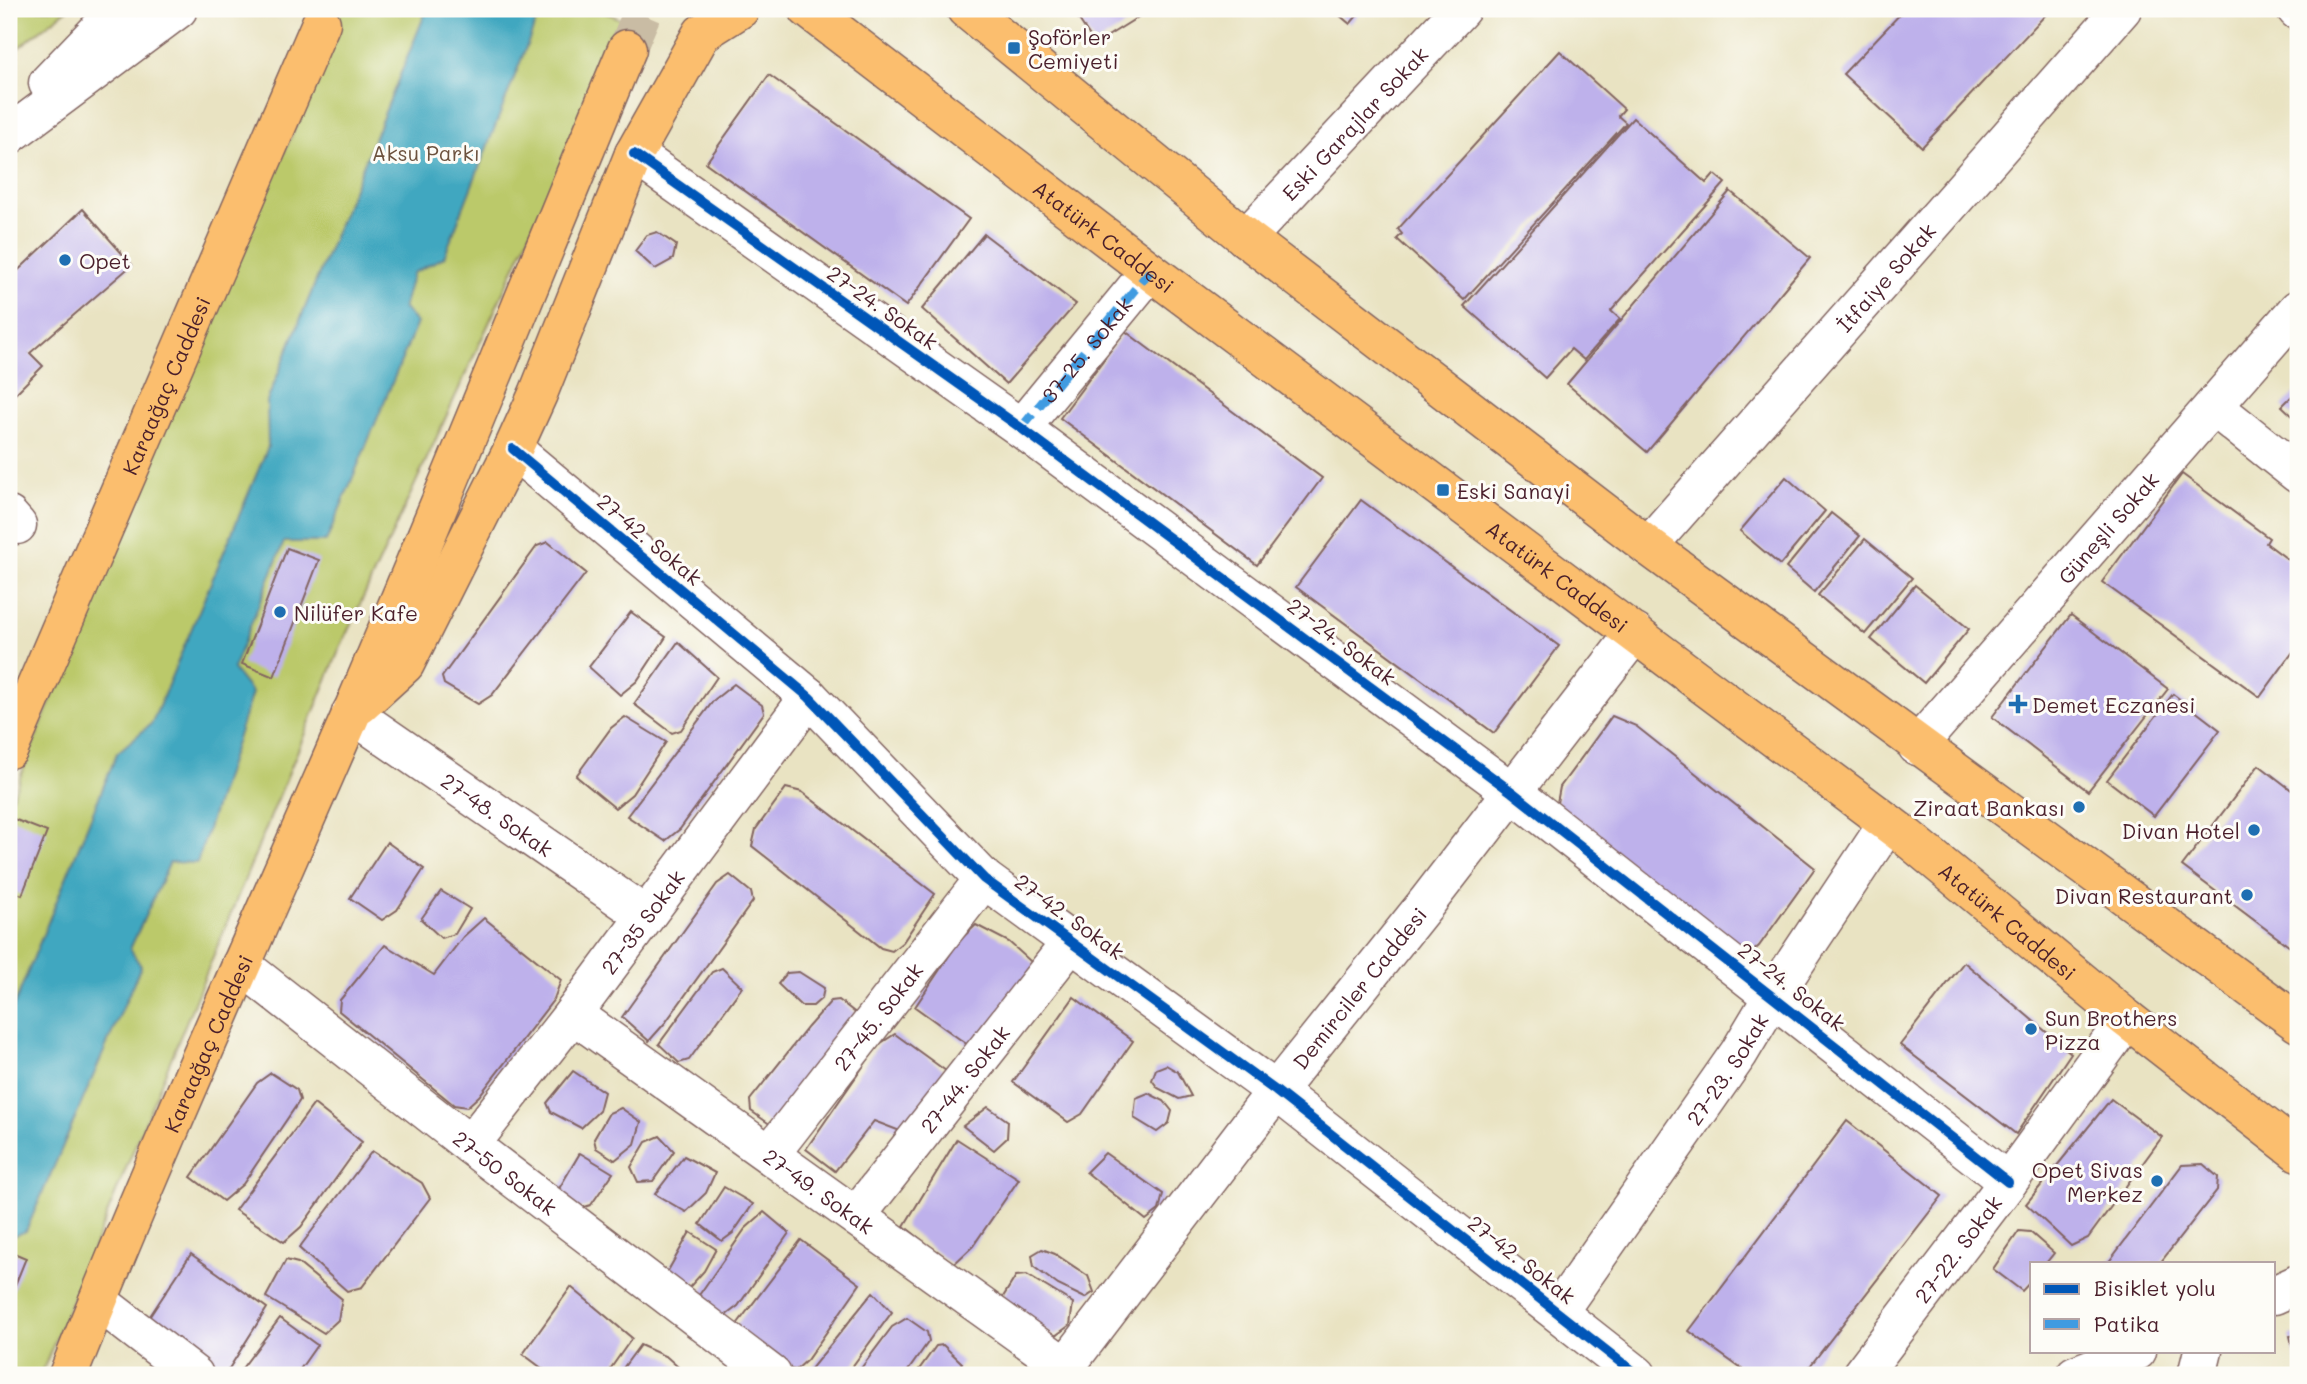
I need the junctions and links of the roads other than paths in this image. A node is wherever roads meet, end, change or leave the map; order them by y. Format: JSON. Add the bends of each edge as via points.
{"nodes":[{"id":1,"x":119,"y":9,"type":"edge"},
{"id":2,"x":178,"y":9,"type":"edge"},
{"id":3,"x":740,"y":9,"type":"edge"},
{"id":4,"x":808,"y":9,"type":"edge"},
{"id":5,"x":966,"y":9,"type":"edge"},
{"id":6,"x":1461,"y":9,"type":"edge"},
{"id":7,"x":2122,"y":9,"type":"edge"},
{"id":8,"x":321,"y":23,"type":"dead end"},
{"id":9,"x":627,"y":50,"type":"tunnel mouth"},
{"id":10,"x":9,"y":125,"type":"edge"},
{"id":11,"x":9,"y":135,"type":"edge"},
{"id":12,"x":634,"y":155,"type":"junction"},
{"id":13,"x":1246,"y":238,"type":"junction"},
{"id":14,"x":1150,"y":271,"type":"junction"},
{"id":15,"x":2298,"y":309,"type":"edge"},
{"id":16,"x":2214,"y":407,"type":"junction"},
{"id":17,"x":1021,"y":428,"type":"junction"},
{"id":18,"x":513,"y":449,"type":"junction"},
{"id":19,"x":2298,"y":474,"type":"edge"},
{"id":20,"x":1648,"y":546,"type":"junction"},
{"id":21,"x":1635,"y":633,"type":"junction"},
{"id":22,"x":809,"y":697,"type":"junction"},
{"id":23,"x":351,"y":713,"type":"junction"},
{"id":24,"x":10,"y":744,"type":"edge"},
{"id":25,"x":1917,"y":746,"type":"junction"},
{"id":26,"x":1512,"y":792,"type":"junction"},
{"id":27,"x":1888,"y":823,"type":"junction"},
{"id":28,"x":984,"y":879,"type":"junction"},
{"id":29,"x":646,"y":916,"type":"junction"},
{"id":30,"x":1072,"y":941,"type":"junction"},
{"id":31,"x":241,"y":965,"type":"junction"},
{"id":32,"x":1773,"y":996,"type":"junction"},
{"id":33,"x":573,"y":1014,"type":"junction"},
{"id":34,"x":2127,"y":1019,"type":"junction"},
{"id":35,"x":2298,"y":1023,"type":"edge"},
{"id":36,"x":1276,"y":1091,"type":"junction"},
{"id":37,"x":470,"y":1145,"type":"junction"},
{"id":38,"x":2298,"y":1152,"type":"edge"},
{"id":39,"x":770,"y":1154,"type":"junction"},
{"id":40,"x":2008,"y":1182,"type":"junction"},
{"id":41,"x":856,"y":1216,"type":"junction"},
{"id":42,"x":2298,"y":1284,"type":"edge"},
{"id":43,"x":2276,"y":1293,"type":"edge"},
{"id":44,"x":97,"y":1301,"type":"junction"},
{"id":45,"x":1558,"y":1312,"type":"junction"},
{"id":46,"x":2134,"y":1352,"type":"edge"},
{"id":47,"x":2203,"y":1352,"type":"edge"},
{"id":48,"x":1063,"y":1371,"type":"edge"},
{"id":49,"x":68,"y":1375,"type":"edge"},
{"id":50,"x":194,"y":1375,"type":"edge"},
{"id":51,"x":772,"y":1375,"type":"edge"},
{"id":52,"x":1637,"y":1375,"type":"edge"},
{"id":53,"x":1861,"y":1375,"type":"edge"},
{"id":54,"x":2075,"y":1375,"type":"edge"},
{"id":55,"x":2197,"y":1375,"type":"edge"}],
"edges":[{"from":1,"to":10,"type":"street"},
{"from":2,"to":11,"type":"street"},
{"from":3,"to":12,"type":"main road","via":[[702,33]]},
{"from":4,"to":14,"type":"main road","name":"Atatürk Caddesi"},
{"from":5,"to":13,"type":"main road"},
{"from":6,"to":13,"type":"street","name":"Eski Garajlar Sokak"},
{"from":7,"to":20,"type":"street","name":"İtfaiye Sokak"},
{"from":8,"to":24,"type":"main road","name":"Karaağaç Caddesi"},
{"from":9,"to":23,"type":"main road","name":"Karaağaç Caddesi"},
{"from":12,"to":17,"type":"street","name":"27-24. Sokak"},
{"from":12,"to":18,"type":"main road"},
{"from":13,"to":20,"type":"main road"},
{"from":14,"to":17,"type":"street","name":"37-25. Sokak"},
{"from":14,"to":21,"type":"main road","name":"Atatürk Caddesi"},
{"from":15,"to":16,"type":"street","name":"Güneşli Sokak"},
{"from":16,"to":19,"type":"street"},
{"from":16,"to":25,"type":"street","name":"Güneşli Sokak"},
{"from":17,"to":26,"type":"street","name":"27-24. Sokak"},
{"from":18,"to":22,"type":"street","name":"27-42. Sokak"},
{"from":18,"to":23,"type":"main road","via":[[405,664]]},
{"from":20,"to":25,"type":"main road"},
{"from":21,"to":26,"type":"street","name":"Demirciler Caddesi"},
{"from":21,"to":27,"type":"main road","name":"Atatürk Caddesi"},
{"from":22,"to":28,"type":"street","name":"27-42. Sokak"},
{"from":22,"to":29,"type":"street","name":"27-35 Sokak"},
{"from":23,"to":29,"type":"street","name":"27-48. Sokak"},
{"from":23,"to":31,"type":"main road","name":"Karaağaç Caddesi"},
{"from":25,"to":35,"type":"main road"},
{"from":26,"to":32,"type":"street","name":"27-24. Sokak"},
{"from":26,"to":36,"type":"street","name":"Demirciler Caddesi"},
{"from":27,"to":32,"type":"street","name":"27-23. Sokak"},
{"from":27,"to":34,"type":"main road","name":"Atatürk Caddesi"},
{"from":28,"to":30,"type":"street","name":"27-42. Sokak"},
{"from":28,"to":39,"type":"street","name":"27-45. Sokak"},
{"from":29,"to":33,"type":"street","name":"27-35 Sokak"},
{"from":30,"to":36,"type":"street","name":"27-42. Sokak"},
{"from":30,"to":41,"type":"street","name":"27-44. Sokak"},
{"from":31,"to":37,"type":"street","name":"27-50 Sokak"},
{"from":31,"to":44,"type":"main road","name":"Karaağaç Caddesi"},
{"from":32,"to":40,"type":"street","name":"27-24. Sokak"},
{"from":32,"to":45,"type":"street","name":"27-23. Sokak","via":[[1739,1053]]},
{"from":33,"to":37,"type":"street","name":"27-35 Sokak"},
{"from":33,"to":39,"type":"street","name":"27-49. Sokak"},
{"from":34,"to":38,"type":"main road","name":"Atatürk Caddesi"},
{"from":34,"to":40,"type":"street","name":"27-22. Sokak"},
{"from":36,"to":45,"type":"street","name":"27-42. Sokak"},
{"from":36,"to":48,"type":"street","name":"Demirciler Caddesi"},
{"from":37,"to":51,"type":"street","name":"27-50 Sokak"},
{"from":39,"to":41,"type":"street","name":"27-49. Sokak"},
{"from":40,"to":53,"type":"street","name":"27-22. Sokak"},
{"from":41,"to":48,"type":"street","name":"27-49. Sokak"},
{"from":42,"to":43,"type":"street"},
{"from":44,"to":49,"type":"main road","name":"Karaağaç Caddesi"},
{"from":44,"to":50,"type":"street"},
{"from":45,"to":52,"type":"street","name":"27-42. Sokak"},
{"from":46,"to":54,"type":"street"},
{"from":47,"to":55,"type":"street"}]}
